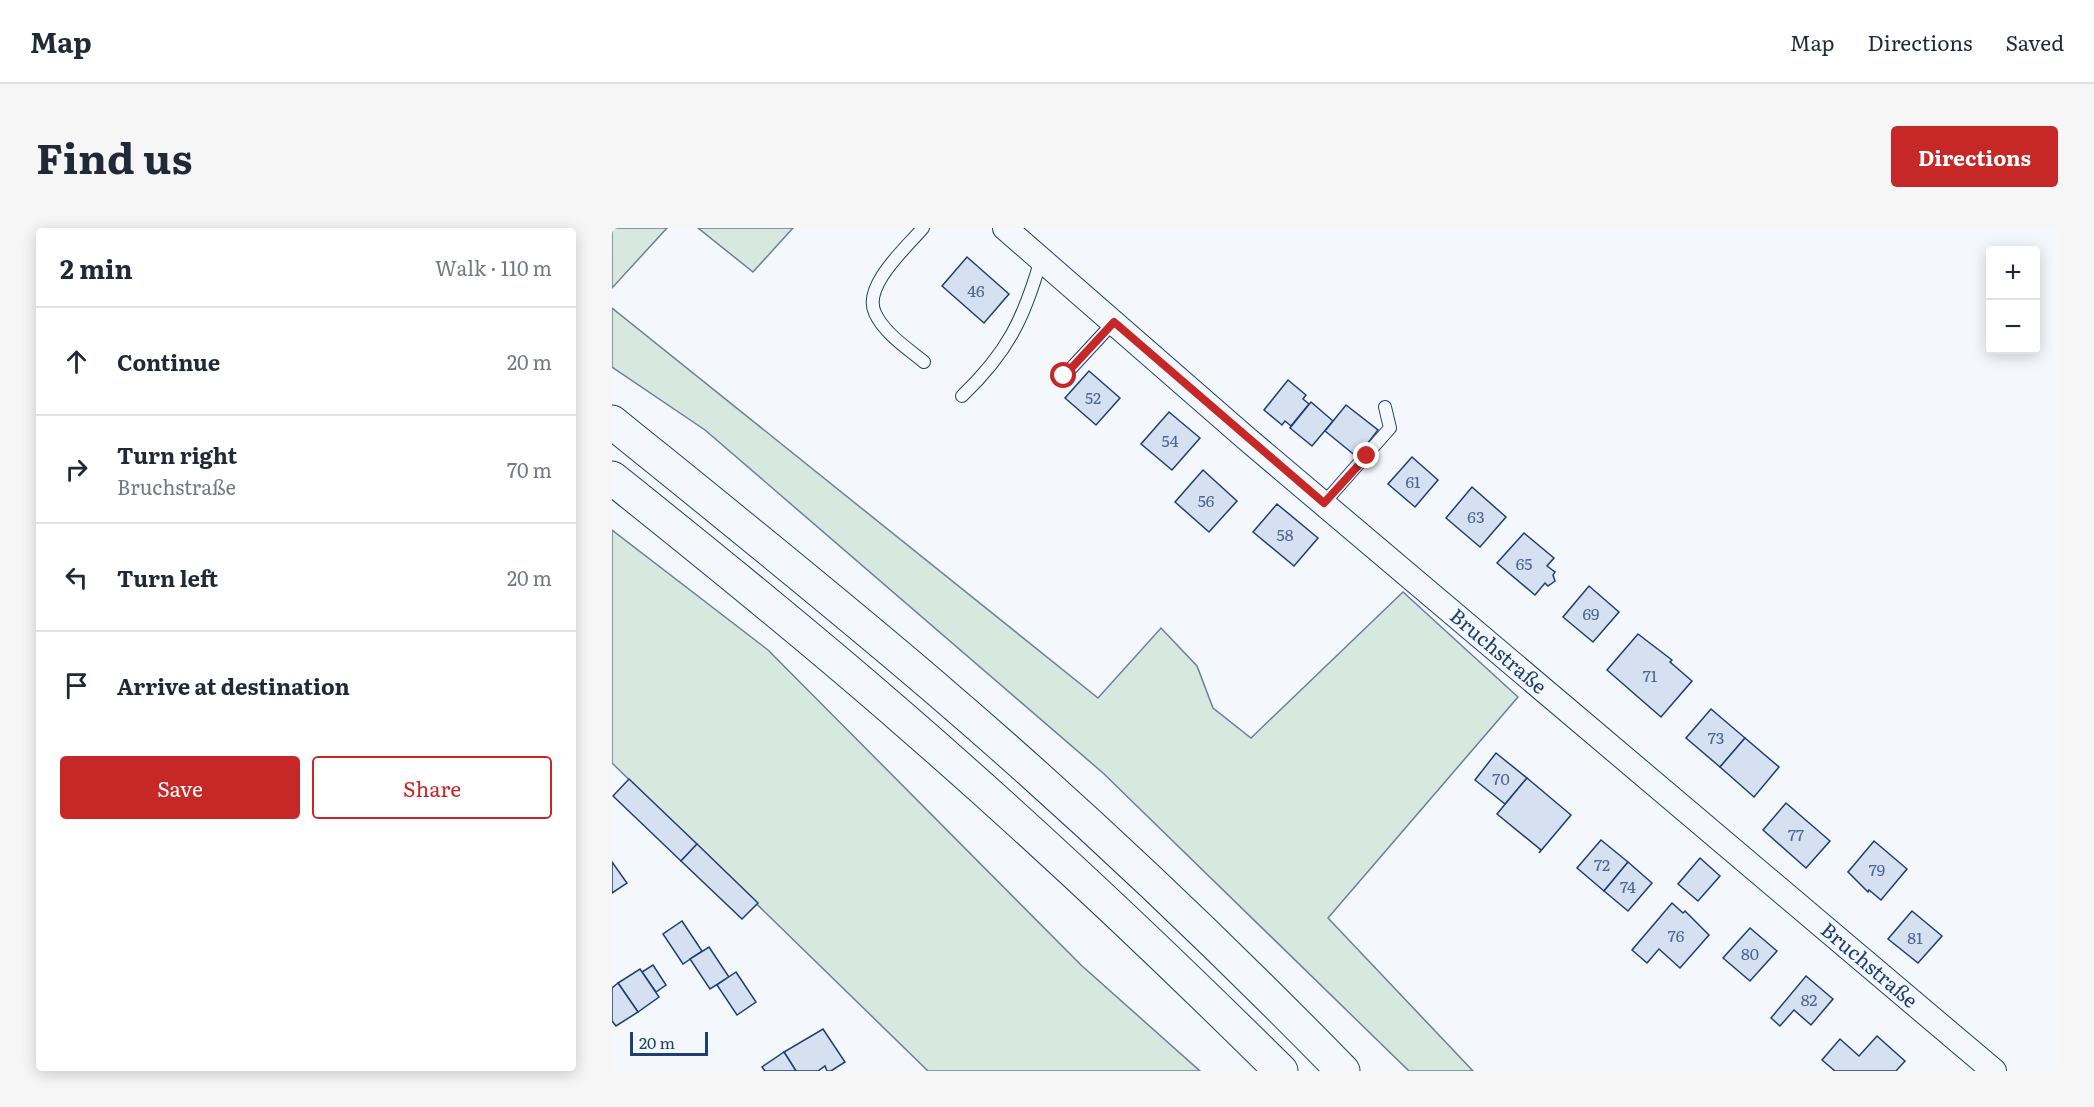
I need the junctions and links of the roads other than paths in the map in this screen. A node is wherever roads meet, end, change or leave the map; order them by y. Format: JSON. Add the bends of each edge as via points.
{"nodes":[{"id":1,"x":923,"y":228,"type":"edge"},
{"id":2,"x":1005,"y":228,"type":"edge"},
{"id":3,"x":1041,"y":259,"type":"junction"},
{"id":4,"x":1114,"y":322,"type":"junction"},
{"id":5,"x":924,"y":362,"type":"dead end"},
{"id":6,"x":1064,"y":376,"type":"dead end"},
{"id":7,"x":962,"y":396,"type":"dead end"},
{"id":8,"x":1385,"y":407,"type":"dead end"},
{"id":9,"x":612,"y":422,"type":"edge"},
{"id":10,"x":612,"y":478,"type":"edge"},
{"id":11,"x":1324,"y":503,"type":"junction"},
{"id":12,"x":1281,"y":1071,"type":"edge"},
{"id":13,"x":1343,"y":1071,"type":"edge"},
{"id":14,"x":1994,"y":1071,"type":"edge"}],
"edges":[{"from":1,"to":5,"type":"lane","via":[[874,288],[873,311],[887,331]]},
{"from":2,"to":3,"type":"street","name":"Bruchstraße"},
{"from":3,"to":4,"type":"street","name":"Bruchstraße"},
{"from":3,"to":7,"type":"lane","via":[[1028,304],[1007,345]]},
{"from":4,"to":6,"type":"lane"},
{"from":4,"to":11,"type":"street","name":"Bruchstraße"},
{"from":8,"to":11,"type":"lane","via":[[1390,428]]},
{"from":9,"to":13,"type":"highway","via":[[940,692],[1156,889]]},
{"from":10,"to":12,"type":"highway","via":[[906,720],[1147,939]]},
{"from":11,"to":14,"type":"street","name":"Bruchstraße"}]}
